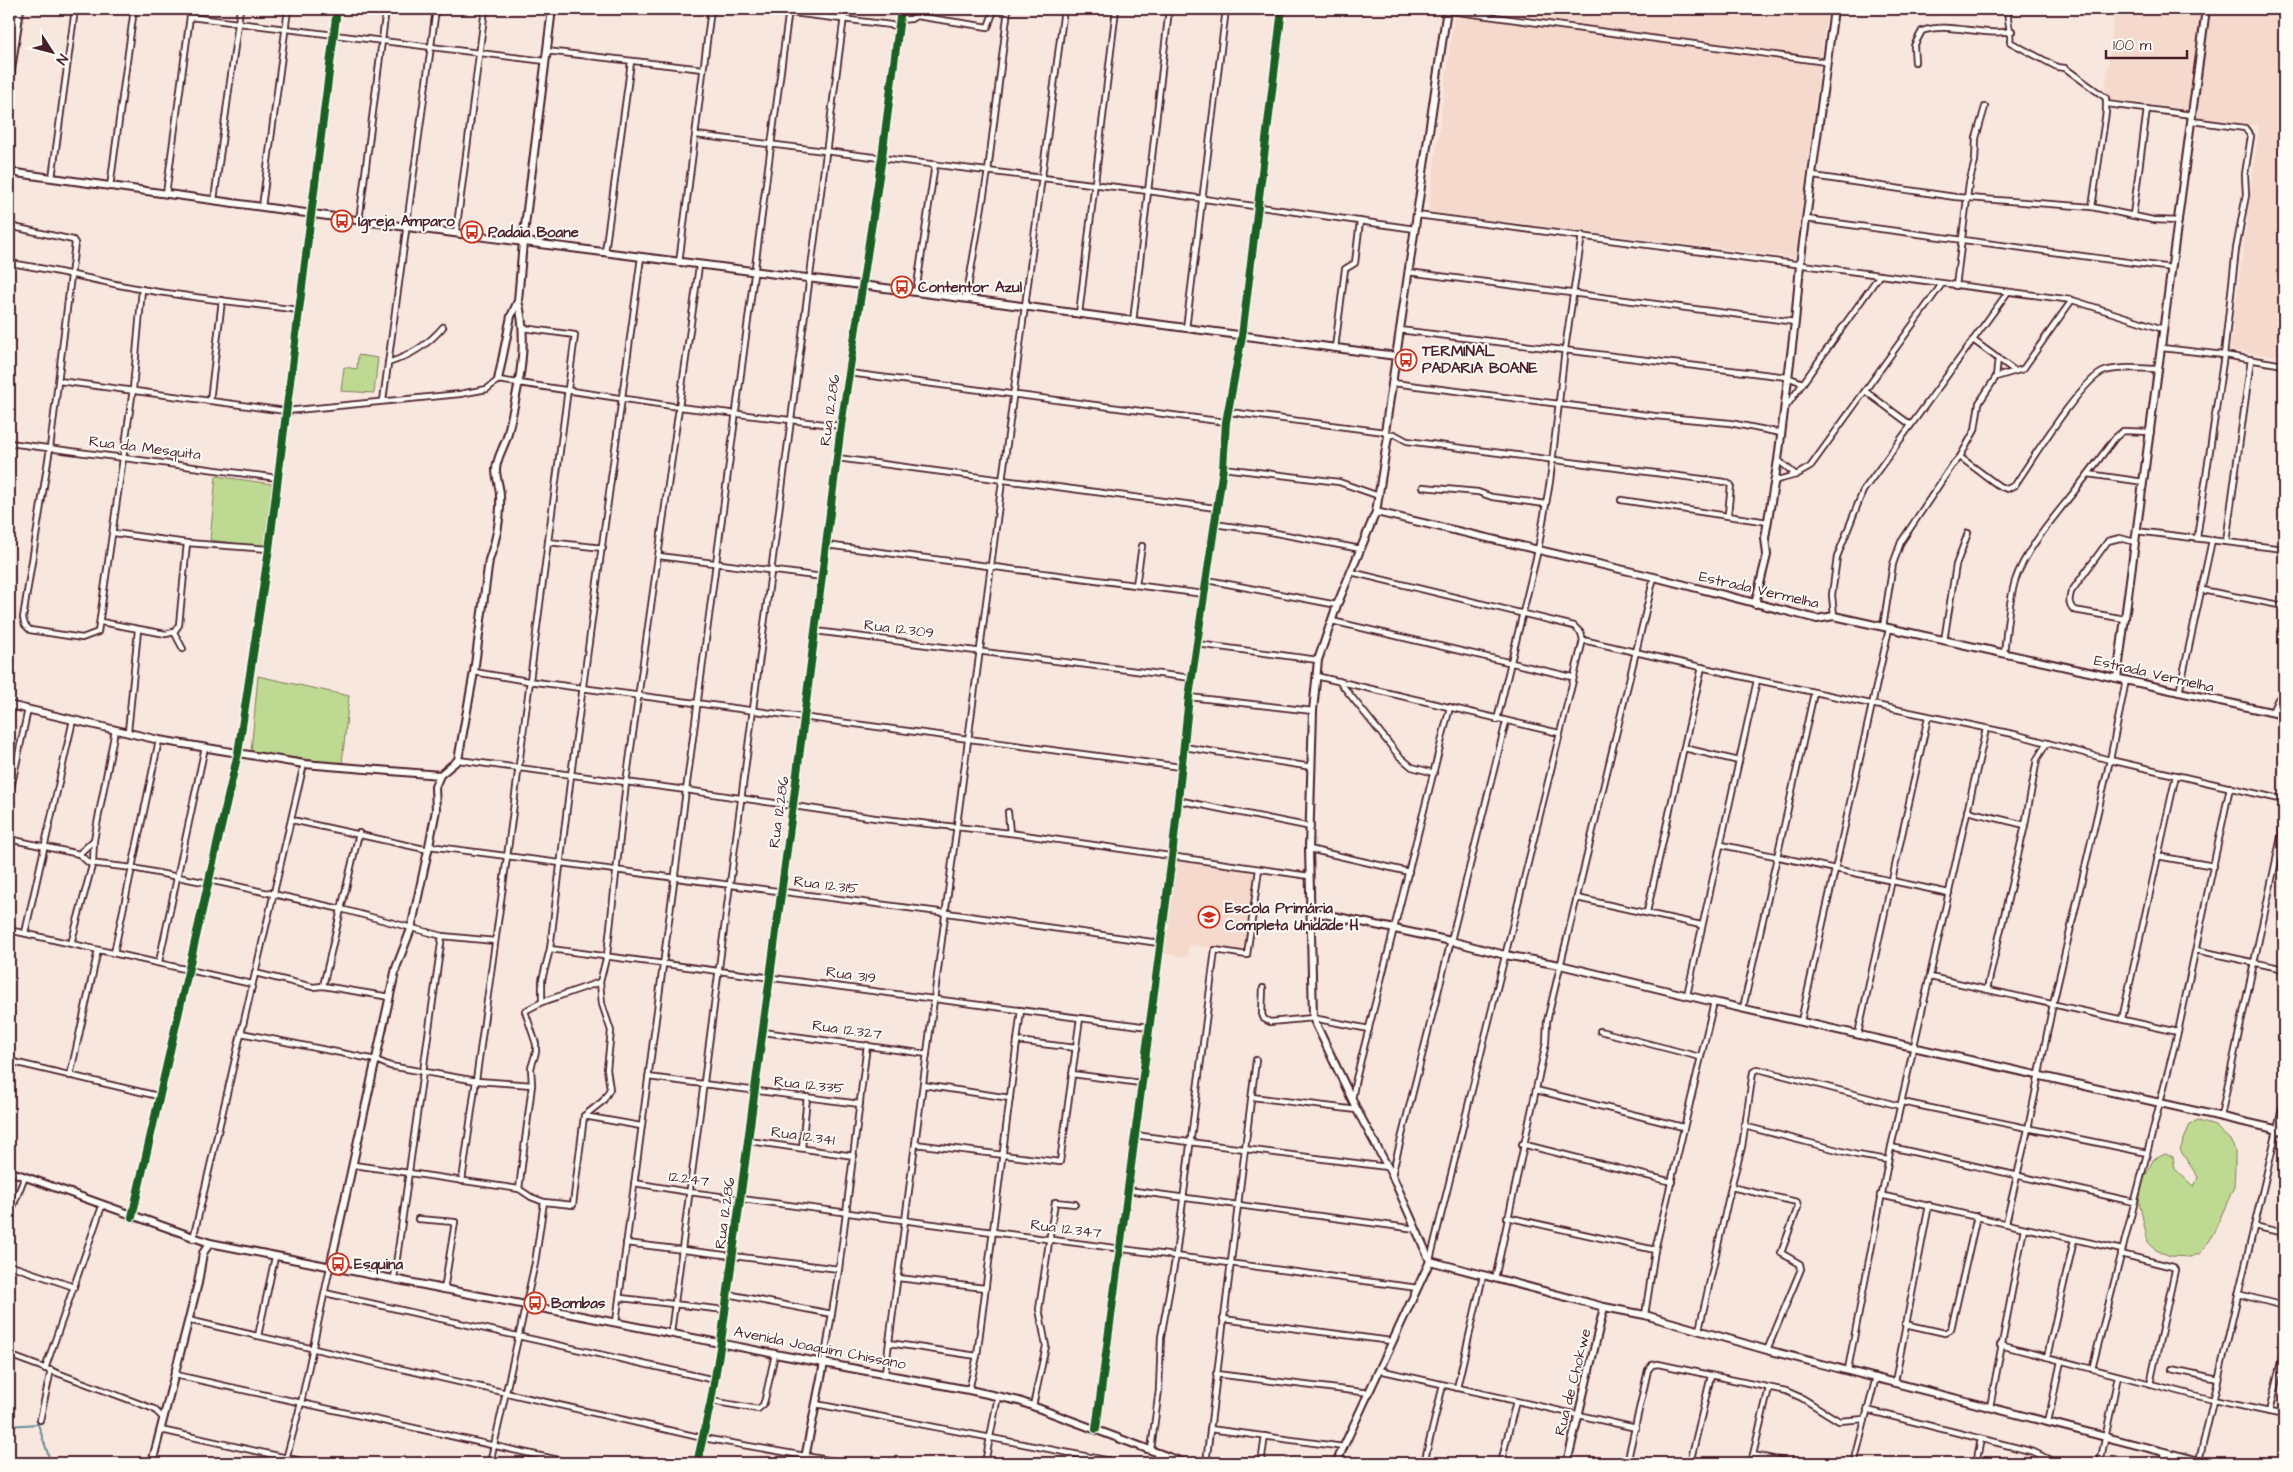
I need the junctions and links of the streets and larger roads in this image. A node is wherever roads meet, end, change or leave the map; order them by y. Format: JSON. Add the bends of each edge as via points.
{"nodes":[{"id":1,"x":20,"y":9,"type":"edge"},
{"id":2,"x":75,"y":9,"type":"edge"},
{"id":3,"x":134,"y":9,"type":"edge"},
{"id":4,"x":191,"y":9,"type":"edge"},
{"id":5,"x":240,"y":9,"type":"edge"},
{"id":6,"x":288,"y":9,"type":"edge"},
{"id":7,"x":337,"y":9,"type":"edge"},
{"id":8,"x":386,"y":9,"type":"edge"},
{"id":9,"x":436,"y":9,"type":"edge"},
{"id":10,"x":485,"y":9,"type":"edge"},
{"id":11,"x":552,"y":9,"type":"edge"},
{"id":12,"x":711,"y":9,"type":"edge"},
{"id":13,"x":760,"y":9,"type":"edge"},
{"id":14,"x":845,"y":9,"type":"edge"},
{"id":15,"x":901,"y":9,"type":"edge"},
{"id":16,"x":994,"y":9,"type":"edge"},
{"id":17,"x":1008,"y":9,"type":"edge"},
{"id":18,"x":1064,"y":9,"type":"edge"},
{"id":19,"x":1116,"y":9,"type":"edge"},
{"id":20,"x":1169,"y":9,"type":"edge"},
{"id":21,"x":1226,"y":9,"type":"edge"},
{"id":22,"x":1282,"y":9,"type":"edge"},
{"id":23,"x":1436,"y":9,"type":"edge"},
{"id":24,"x":1834,"y":9,"type":"edge"},
{"id":25,"x":2008,"y":9,"type":"edge"},
{"id":26,"x":2206,"y":9,"type":"edge"},
{"id":27,"x":1447,"y":10,"type":"edge"},
{"id":28,"x":789,"y":11,"type":"edge"},
{"id":29,"x":190,"y":17,"type":"junction"},
{"id":30,"x":844,"y":20,"type":"junction"},
{"id":31,"x":900,"y":20,"type":"junction"},
{"id":32,"x":238,"y":24,"type":"junction"},
{"id":33,"x":899,"y":26,"type":"junction"},
{"id":34,"x":286,"y":29,"type":"junction"},
{"id":35,"x":2012,"y":31,"type":"junction"},
{"id":36,"x":334,"y":36,"type":"junction"},
{"id":37,"x":381,"y":42,"type":"junction"},
{"id":38,"x":431,"y":48,"type":"junction"},
{"id":39,"x":546,"y":51,"type":"junction"},
{"id":40,"x":479,"y":54,"type":"junction"},
{"id":41,"x":545,"y":61,"type":"junction"},
{"id":42,"x":631,"y":62,"type":"junction"},
{"id":43,"x":1826,"y":62,"type":"junction"},
{"id":44,"x":1915,"y":62,"type":"dead end"},
{"id":45,"x":703,"y":69,"type":"junction"},
{"id":46,"x":9,"y":84,"type":"edge"},
{"id":47,"x":2106,"y":104,"type":"junction"},
{"id":48,"x":1985,"y":107,"type":"dead end"},
{"id":49,"x":2147,"y":109,"type":"junction"},
{"id":50,"x":2192,"y":118,"type":"junction"},
{"id":51,"x":696,"y":135,"type":"junction"},
{"id":52,"x":772,"y":143,"type":"junction"},
{"id":53,"x":827,"y":150,"type":"junction"},
{"id":54,"x":882,"y":157,"type":"junction"},
{"id":55,"x":935,"y":164,"type":"junction"},
{"id":56,"x":988,"y":171,"type":"junction"},
{"id":57,"x":9,"y":172,"type":"edge"},
{"id":58,"x":1814,"y":176,"type":"junction"},
{"id":59,"x":52,"y":178,"type":"junction"},
{"id":60,"x":1041,"y":178,"type":"junction"},
{"id":61,"x":1095,"y":184,"type":"junction"},
{"id":62,"x":110,"y":187,"type":"junction"},
{"id":63,"x":1148,"y":191,"type":"junction"},
{"id":64,"x":166,"y":194,"type":"junction"},
{"id":65,"x":1968,"y":197,"type":"junction"},
{"id":66,"x":1200,"y":198,"type":"junction"},
{"id":67,"x":214,"y":200,"type":"junction"},
{"id":68,"x":262,"y":207,"type":"junction"},
{"id":69,"x":2092,"y":207,"type":"junction"},
{"id":70,"x":1257,"y":208,"type":"junction"},
{"id":71,"x":312,"y":214,"type":"junction"},
{"id":72,"x":2133,"y":214,"type":"junction"},
{"id":73,"x":1417,"y":216,"type":"junction"},
{"id":74,"x":1806,"y":219,"type":"junction"},
{"id":75,"x":360,"y":221,"type":"junction"},
{"id":76,"x":1360,"y":221,"type":"junction"},
{"id":77,"x":2179,"y":221,"type":"junction"},
{"id":78,"x":9,"y":226,"type":"edge"},
{"id":79,"x":407,"y":227,"type":"junction"},
{"id":80,"x":1415,"y":229,"type":"junction"},
{"id":81,"x":456,"y":233,"type":"junction"},
{"id":82,"x":1582,"y":235,"type":"junction"},
{"id":83,"x":1962,"y":240,"type":"junction"},
{"id":84,"x":523,"y":242,"type":"junction"},
{"id":85,"x":605,"y":252,"type":"junction"},
{"id":86,"x":642,"y":257,"type":"junction"},
{"id":87,"x":9,"y":263,"type":"edge"},
{"id":88,"x":679,"y":263,"type":"junction"},
{"id":89,"x":1800,"y":265,"type":"junction"},
{"id":90,"x":699,"y":266,"type":"junction"},
{"id":91,"x":2172,"y":268,"type":"junction"},
{"id":92,"x":754,"y":272,"type":"junction"},
{"id":93,"x":1408,"y":272,"type":"junction"},
{"id":94,"x":70,"y":276,"type":"junction"},
{"id":95,"x":1879,"y":276,"type":"junction"},
{"id":96,"x":810,"y":278,"type":"junction"},
{"id":97,"x":1942,"y":284,"type":"junction"},
{"id":98,"x":861,"y":286,"type":"junction"},
{"id":99,"x":1956,"y":286,"type":"junction"},
{"id":100,"x":142,"y":289,"type":"junction"},
{"id":101,"x":916,"y":292,"type":"junction"},
{"id":102,"x":2008,"y":292,"type":"junction"},
{"id":103,"x":1574,"y":294,"type":"junction"},
{"id":104,"x":966,"y":299,"type":"junction"},
{"id":105,"x":222,"y":300,"type":"junction"},
{"id":106,"x":2072,"y":300,"type":"junction"},
{"id":107,"x":518,"y":301,"type":"junction"},
{"id":108,"x":1025,"y":307,"type":"junction"},
{"id":109,"x":299,"y":310,"type":"junction"},
{"id":110,"x":1079,"y":314,"type":"junction"},
{"id":111,"x":1133,"y":322,"type":"junction"},
{"id":112,"x":1795,"y":322,"type":"junction"},
{"id":113,"x":443,"y":327,"type":"dead end"},
{"id":114,"x":523,"y":328,"type":"junction"},
{"id":115,"x":1186,"y":329,"type":"junction"},
{"id":116,"x":2163,"y":329,"type":"junction"},
{"id":117,"x":1400,"y":330,"type":"junction"},
{"id":118,"x":1242,"y":336,"type":"junction"},
{"id":119,"x":1973,"y":340,"type":"junction"},
{"id":120,"x":1336,"y":348,"type":"junction"},
{"id":121,"x":2162,"y":348,"type":"junction"},
{"id":122,"x":1565,"y":349,"type":"junction"},
{"id":123,"x":2224,"y":354,"type":"junction"},
{"id":124,"x":1396,"y":356,"type":"junction"},
{"id":125,"x":1998,"y":358,"type":"junction"},
{"id":126,"x":2252,"y":359,"type":"junction"},
{"id":127,"x":388,"y":363,"type":"junction"},
{"id":128,"x":2284,"y":365,"type":"edge"},
{"id":129,"x":2159,"y":369,"type":"junction"},
{"id":130,"x":2015,"y":371,"type":"junction"},
{"id":131,"x":849,"y":373,"type":"junction"},
{"id":132,"x":1787,"y":377,"type":"junction"},
{"id":133,"x":1996,"y":377,"type":"junction"},
{"id":134,"x":498,"y":380,"type":"junction"},
{"id":135,"x":59,"y":381,"type":"junction"},
{"id":136,"x":1393,"y":383,"type":"junction"},
{"id":137,"x":1803,"y":383,"type":"junction"},
{"id":138,"x":518,"y":384,"type":"junction"},
{"id":139,"x":133,"y":389,"type":"junction"},
{"id":140,"x":568,"y":391,"type":"junction"},
{"id":141,"x":1865,"y":391,"type":"junction"},
{"id":142,"x":1013,"y":395,"type":"junction"},
{"id":143,"x":623,"y":398,"type":"junction"},
{"id":144,"x":210,"y":401,"type":"junction"},
{"id":145,"x":383,"y":402,"type":"junction"},
{"id":146,"x":1558,"y":404,"type":"junction"},
{"id":147,"x":679,"y":407,"type":"junction"},
{"id":148,"x":1784,"y":410,"type":"junction"},
{"id":149,"x":286,"y":411,"type":"junction"},
{"id":150,"x":1229,"y":412,"type":"junction"},
{"id":151,"x":737,"y":413,"type":"junction"},
{"id":152,"x":791,"y":420,"type":"junction"},
{"id":153,"x":1226,"y":422,"type":"junction"},
{"id":154,"x":1911,"y":425,"type":"junction"},
{"id":155,"x":841,"y":426,"type":"junction"},
{"id":156,"x":2151,"y":432,"type":"junction"},
{"id":157,"x":1781,"y":433,"type":"junction"},
{"id":158,"x":1386,"y":434,"type":"junction"},
{"id":159,"x":9,"y":443,"type":"edge"},
{"id":160,"x":50,"y":448,"type":"junction"},
{"id":161,"x":1960,"y":457,"type":"junction"},
{"id":162,"x":123,"y":458,"type":"junction"},
{"id":163,"x":837,"y":458,"type":"junction"},
{"id":164,"x":1552,"y":460,"type":"junction"},
{"id":165,"x":1778,"y":460,"type":"junction"},
{"id":166,"x":1223,"y":468,"type":"junction"},
{"id":167,"x":2088,"y":474,"type":"junction"},
{"id":168,"x":1796,"y":475,"type":"junction"},
{"id":169,"x":278,"y":478,"type":"junction"},
{"id":170,"x":1002,"y":480,"type":"junction"},
{"id":171,"x":1774,"y":481,"type":"junction"},
{"id":172,"x":2144,"y":482,"type":"junction"},
{"id":173,"x":1423,"y":487,"type":"dead end"},
{"id":174,"x":1379,"y":496,"type":"junction"},
{"id":175,"x":1621,"y":500,"type":"dead end"},
{"id":176,"x":1546,"y":504,"type":"junction"},
{"id":177,"x":1216,"y":508,"type":"junction"},
{"id":178,"x":1376,"y":512,"type":"junction"},
{"id":179,"x":1728,"y":514,"type":"junction"},
{"id":180,"x":1768,"y":522,"type":"junction"},
{"id":181,"x":1214,"y":524,"type":"junction"},
{"id":182,"x":2136,"y":531,"type":"junction"},
{"id":183,"x":114,"y":533,"type":"junction"},
{"id":184,"x":1968,"y":533,"type":"dead end"},
{"id":185,"x":2284,"y":535,"type":"edge"},
{"id":186,"x":2197,"y":538,"type":"junction"},
{"id":187,"x":2212,"y":540,"type":"junction"},
{"id":188,"x":548,"y":542,"type":"junction"},
{"id":189,"x":2136,"y":542,"type":"junction"},
{"id":190,"x":2226,"y":542,"type":"junction"},
{"id":191,"x":187,"y":543,"type":"junction"},
{"id":192,"x":826,"y":545,"type":"junction"},
{"id":193,"x":1142,"y":546,"type":"dead end"},
{"id":194,"x":603,"y":548,"type":"junction"},
{"id":195,"x":269,"y":549,"type":"junction"},
{"id":196,"x":1361,"y":549,"type":"junction"},
{"id":197,"x":2283,"y":549,"type":"edge"},
{"id":198,"x":1538,"y":550,"type":"junction"},
{"id":199,"x":659,"y":556,"type":"junction"},
{"id":200,"x":716,"y":565,"type":"junction"},
{"id":201,"x":991,"y":565,"type":"junction"},
{"id":202,"x":772,"y":572,"type":"junction"},
{"id":203,"x":1351,"y":572,"type":"junction"},
{"id":204,"x":823,"y":577,"type":"junction"},
{"id":205,"x":1654,"y":577,"type":"junction"},
{"id":206,"x":1207,"y":580,"type":"junction"},
{"id":207,"x":1136,"y":585,"type":"junction"},
{"id":208,"x":2202,"y":590,"type":"junction"},
{"id":209,"x":1204,"y":594,"type":"junction"},
{"id":210,"x":1755,"y":604,"type":"junction"},
{"id":211,"x":1338,"y":605,"type":"junction"},
{"id":212,"x":2284,"y":606,"type":"edge"},
{"id":213,"x":1523,"y":614,"type":"junction"},
{"id":214,"x":1834,"y":616,"type":"junction"},
{"id":215,"x":2125,"y":619,"type":"junction"},
{"id":216,"x":1332,"y":621,"type":"junction"},
{"id":217,"x":100,"y":622,"type":"junction"},
{"id":218,"x":1886,"y":628,"type":"junction"},
{"id":219,"x":138,"y":630,"type":"junction"},
{"id":220,"x":816,"y":631,"type":"junction"},
{"id":221,"x":174,"y":632,"type":"junction"},
{"id":222,"x":1583,"y":640,"type":"junction"},
{"id":223,"x":1944,"y":641,"type":"junction"},
{"id":224,"x":1197,"y":644,"type":"junction"},
{"id":225,"x":183,"y":649,"type":"dead end"},
{"id":226,"x":1636,"y":651,"type":"junction"},
{"id":227,"x":980,"y":652,"type":"junction"},
{"id":228,"x":2004,"y":653,"type":"junction"},
{"id":229,"x":1318,"y":660,"type":"junction"},
{"id":230,"x":1512,"y":662,"type":"junction"},
{"id":231,"x":1702,"y":667,"type":"junction"},
{"id":232,"x":474,"y":672,"type":"junction"},
{"id":233,"x":1316,"y":676,"type":"junction"},
{"id":234,"x":1572,"y":677,"type":"junction"},
{"id":235,"x":1192,"y":678,"type":"junction"},
{"id":236,"x":2117,"y":678,"type":"junction"},
{"id":237,"x":1757,"y":680,"type":"junction"},
{"id":238,"x":2126,"y":680,"type":"junction"},
{"id":239,"x":528,"y":681,"type":"junction"},
{"id":240,"x":1338,"y":681,"type":"junction"},
{"id":241,"x":583,"y":687,"type":"junction"},
{"id":242,"x":2179,"y":692,"type":"junction"},
{"id":243,"x":1814,"y":693,"type":"junction"},
{"id":244,"x":2284,"y":694,"type":"edge"},
{"id":245,"x":639,"y":695,"type":"junction"},
{"id":246,"x":1189,"y":697,"type":"junction"},
{"id":247,"x":698,"y":702,"type":"junction"},
{"id":248,"x":9,"y":704,"type":"edge"},
{"id":249,"x":1872,"y":704,"type":"junction"},
{"id":250,"x":1450,"y":707,"type":"junction"},
{"id":251,"x":28,"y":709,"type":"junction"},
{"id":252,"x":753,"y":710,"type":"junction"},
{"id":253,"x":1313,"y":711,"type":"junction"},
{"id":254,"x":2272,"y":712,"type":"junction"},
{"id":255,"x":805,"y":716,"type":"junction"},
{"id":256,"x":2284,"y":716,"type":"edge"},
{"id":257,"x":1928,"y":717,"type":"junction"},
{"id":258,"x":73,"y":720,"type":"junction"},
{"id":259,"x":1497,"y":720,"type":"junction"},
{"id":260,"x":1506,"y":722,"type":"junction"},
{"id":261,"x":1986,"y":729,"type":"junction"},
{"id":262,"x":115,"y":730,"type":"junction"},
{"id":263,"x":128,"y":732,"type":"junction"},
{"id":264,"x":1559,"y":734,"type":"junction"},
{"id":265,"x":969,"y":739,"type":"junction"},
{"id":266,"x":160,"y":740,"type":"junction"},
{"id":267,"x":2047,"y":743,"type":"junction"},
{"id":268,"x":205,"y":747,"type":"junction"},
{"id":269,"x":1184,"y":747,"type":"junction"},
{"id":270,"x":1684,"y":748,"type":"junction"},
{"id":271,"x":238,"y":753,"type":"junction"},
{"id":272,"x":458,"y":760,"type":"junction"},
{"id":273,"x":2110,"y":760,"type":"junction"},
{"id":274,"x":1739,"y":761,"type":"junction"},
{"id":275,"x":304,"y":764,"type":"junction"},
{"id":276,"x":1312,"y":767,"type":"junction"},
{"id":277,"x":1181,"y":768,"type":"junction"},
{"id":278,"x":517,"y":769,"type":"junction"},
{"id":279,"x":1434,"y":773,"type":"junction"},
{"id":280,"x":440,"y":775,"type":"junction"},
{"id":281,"x":571,"y":775,"type":"junction"},
{"id":282,"x":2176,"y":775,"type":"junction"},
{"id":283,"x":626,"y":783,"type":"junction"},
{"id":284,"x":2230,"y":787,"type":"junction"},
{"id":285,"x":686,"y":790,"type":"junction"},
{"id":286,"x":9,"y":798,"type":"edge"},
{"id":287,"x":742,"y":798,"type":"junction"},
{"id":288,"x":1178,"y":800,"type":"junction"},
{"id":289,"x":2284,"y":800,"type":"edge"},
{"id":290,"x":794,"y":805,"type":"junction"},
{"id":291,"x":1008,"y":812,"type":"dead end"},
{"id":292,"x":1967,"y":812,"type":"junction"},
{"id":293,"x":292,"y":820,"type":"junction"},
{"id":294,"x":2284,"y":823,"type":"edge"},
{"id":295,"x":2026,"y":825,"type":"junction"},
{"id":296,"x":1310,"y":827,"type":"junction"},
{"id":297,"x":959,"y":828,"type":"junction"},
{"id":298,"x":1010,"y":833,"type":"junction"},
{"id":299,"x":359,"y":834,"type":"junction"},
{"id":300,"x":9,"y":838,"type":"edge"},
{"id":301,"x":94,"y":840,"type":"junction"},
{"id":302,"x":1722,"y":844,"type":"junction"},
{"id":303,"x":45,"y":845,"type":"junction"},
{"id":304,"x":429,"y":848,"type":"junction"},
{"id":305,"x":1309,"y":848,"type":"junction"},
{"id":306,"x":79,"y":854,"type":"junction"},
{"id":307,"x":2157,"y":856,"type":"junction"},
{"id":308,"x":507,"y":857,"type":"junction"},
{"id":309,"x":1172,"y":857,"type":"junction"},
{"id":310,"x":1778,"y":857,"type":"junction"},
{"id":311,"x":93,"y":862,"type":"junction"},
{"id":312,"x":561,"y":863,"type":"junction"},
{"id":313,"x":2214,"y":866,"type":"junction"},
{"id":314,"x":133,"y":868,"type":"junction"},
{"id":315,"x":1259,"y":869,"type":"junction"},
{"id":316,"x":617,"y":870,"type":"junction"},
{"id":317,"x":1835,"y":870,"type":"junction"},
{"id":318,"x":1409,"y":872,"type":"junction"},
{"id":319,"x":178,"y":876,"type":"junction"},
{"id":320,"x":1309,"y":876,"type":"junction"},
{"id":321,"x":674,"y":878,"type":"junction"},
{"id":322,"x":208,"y":881,"type":"junction"},
{"id":323,"x":1892,"y":882,"type":"junction"},
{"id":324,"x":729,"y":886,"type":"junction"},
{"id":325,"x":782,"y":892,"type":"junction"},
{"id":326,"x":275,"y":894,"type":"junction"},
{"id":327,"x":1949,"y":894,"type":"junction"},
{"id":328,"x":1577,"y":898,"type":"junction"},
{"id":329,"x":340,"y":909,"type":"junction"},
{"id":330,"x":1310,"y":911,"type":"junction"},
{"id":331,"x":1647,"y":912,"type":"junction"},
{"id":332,"x":947,"y":913,"type":"junction"},
{"id":333,"x":1702,"y":925,"type":"junction"},
{"id":334,"x":411,"y":929,"type":"junction"},
{"id":335,"x":1395,"y":929,"type":"junction"},
{"id":336,"x":9,"y":930,"type":"edge"},
{"id":337,"x":24,"y":934,"type":"junction"},
{"id":338,"x":442,"y":936,"type":"junction"},
{"id":339,"x":495,"y":941,"type":"junction"},
{"id":340,"x":1452,"y":941,"type":"junction"},
{"id":341,"x":1159,"y":943,"type":"junction"},
{"id":342,"x":71,"y":944,"type":"junction"},
{"id":343,"x":550,"y":949,"type":"junction"},
{"id":344,"x":98,"y":950,"type":"junction"},
{"id":345,"x":2196,"y":950,"type":"junction"},
{"id":346,"x":114,"y":953,"type":"junction"},
{"id":347,"x":607,"y":955,"type":"junction"},
{"id":348,"x":1505,"y":955,"type":"junction"},
{"id":349,"x":159,"y":962,"type":"junction"},
{"id":350,"x":663,"y":962,"type":"junction"},
{"id":351,"x":2253,"y":963,"type":"junction"},
{"id":352,"x":1560,"y":964,"type":"junction"},
{"id":353,"x":188,"y":968,"type":"junction"},
{"id":354,"x":718,"y":970,"type":"junction"},
{"id":355,"x":2284,"y":970,"type":"edge"},
{"id":356,"x":255,"y":973,"type":"junction"},
{"id":357,"x":769,"y":976,"type":"junction"},
{"id":358,"x":1930,"y":977,"type":"junction"},
{"id":359,"x":600,"y":982,"type":"junction"},
{"id":360,"x":252,"y":984,"type":"junction"},
{"id":361,"x":323,"y":986,"type":"junction"},
{"id":362,"x":1263,"y":988,"type":"dead end"},
{"id":363,"x":1987,"y":989,"type":"junction"},
{"id":364,"x":1686,"y":995,"type":"junction"},
{"id":365,"x":390,"y":997,"type":"junction"},
{"id":366,"x":934,"y":998,"type":"junction"},
{"id":367,"x":542,"y":1002,"type":"junction"},
{"id":368,"x":1714,"y":1002,"type":"junction"},
{"id":369,"x":2053,"y":1004,"type":"junction"},
{"id":370,"x":1743,"y":1008,"type":"junction"},
{"id":371,"x":1021,"y":1010,"type":"junction"},
{"id":372,"x":1080,"y":1018,"type":"junction"},
{"id":373,"x":1313,"y":1018,"type":"junction"},
{"id":374,"x":2122,"y":1019,"type":"junction"},
{"id":375,"x":1801,"y":1021,"type":"junction"},
{"id":376,"x":1149,"y":1027,"type":"junction"},
{"id":377,"x":1369,"y":1029,"type":"junction"},
{"id":378,"x":1600,"y":1031,"type":"dead end"},
{"id":379,"x":763,"y":1032,"type":"junction"},
{"id":380,"x":2178,"y":1032,"type":"junction"},
{"id":381,"x":241,"y":1033,"type":"junction"},
{"id":382,"x":1858,"y":1034,"type":"junction"},
{"id":383,"x":1017,"y":1041,"type":"junction"},
{"id":384,"x":867,"y":1044,"type":"junction"},
{"id":385,"x":1914,"y":1047,"type":"junction"},
{"id":386,"x":1076,"y":1048,"type":"junction"},
{"id":387,"x":927,"y":1054,"type":"junction"},
{"id":388,"x":1700,"y":1057,"type":"junction"},
{"id":389,"x":376,"y":1060,"type":"junction"},
{"id":390,"x":1256,"y":1060,"type":"dead end"},
{"id":391,"x":9,"y":1062,"type":"edge"},
{"id":392,"x":422,"y":1071,"type":"junction"},
{"id":393,"x":1072,"y":1074,"type":"junction"},
{"id":394,"x":2040,"y":1075,"type":"junction"},
{"id":395,"x":70,"y":1076,"type":"junction"},
{"id":396,"x":648,"y":1077,"type":"junction"},
{"id":397,"x":477,"y":1081,"type":"junction"},
{"id":398,"x":1141,"y":1083,"type":"junction"},
{"id":399,"x":704,"y":1084,"type":"junction"},
{"id":400,"x":532,"y":1085,"type":"junction"},
{"id":401,"x":923,"y":1085,"type":"junction"},
{"id":402,"x":1536,"y":1090,"type":"junction"},
{"id":403,"x":756,"y":1092,"type":"junction"},
{"id":404,"x":158,"y":1096,"type":"junction"},
{"id":405,"x":807,"y":1096,"type":"junction"},
{"id":406,"x":1252,"y":1097,"type":"junction"},
{"id":407,"x":1010,"y":1098,"type":"junction"},
{"id":408,"x":2284,"y":1100,"type":"edge"},
{"id":409,"x":1352,"y":1102,"type":"junction"},
{"id":410,"x":860,"y":1104,"type":"junction"},
{"id":411,"x":1901,"y":1104,"type":"junction"},
{"id":412,"x":2161,"y":1104,"type":"junction"},
{"id":413,"x":1357,"y":1110,"type":"junction"},
{"id":414,"x":584,"y":1116,"type":"junction"},
{"id":415,"x":2221,"y":1116,"type":"junction"},
{"id":416,"x":642,"y":1126,"type":"junction"},
{"id":417,"x":1744,"y":1126,"type":"junction"},
{"id":418,"x":1683,"y":1127,"type":"junction"},
{"id":419,"x":2028,"y":1129,"type":"junction"},
{"id":420,"x":2281,"y":1130,"type":"edge"},
{"id":421,"x":1134,"y":1135,"type":"junction"},
{"id":422,"x":749,"y":1141,"type":"junction"},
{"id":423,"x":1191,"y":1142,"type":"junction"},
{"id":424,"x":915,"y":1144,"type":"junction"},
{"id":425,"x":1522,"y":1144,"type":"junction"},
{"id":426,"x":1891,"y":1147,"type":"junction"},
{"id":427,"x":802,"y":1148,"type":"junction"},
{"id":428,"x":1246,"y":1148,"type":"junction"},
{"id":429,"x":2147,"y":1153,"type":"junction"},
{"id":430,"x":854,"y":1156,"type":"junction"},
{"id":431,"x":1001,"y":1156,"type":"junction"},
{"id":432,"x":1888,"y":1160,"type":"junction"},
{"id":433,"x":354,"y":1165,"type":"junction"},
{"id":434,"x":1388,"y":1167,"type":"junction"},
{"id":435,"x":9,"y":1170,"type":"edge"},
{"id":436,"x":409,"y":1173,"type":"junction"},
{"id":437,"x":1392,"y":1175,"type":"junction"},
{"id":438,"x":24,"y":1176,"type":"junction"},
{"id":439,"x":2016,"y":1176,"type":"junction"},
{"id":440,"x":462,"y":1181,"type":"junction"},
{"id":441,"x":1672,"y":1182,"type":"junction"},
{"id":442,"x":634,"y":1183,"type":"junction"},
{"id":443,"x":1731,"y":1187,"type":"junction"},
{"id":444,"x":518,"y":1189,"type":"junction"},
{"id":445,"x":1127,"y":1190,"type":"junction"},
{"id":446,"x":689,"y":1192,"type":"junction"},
{"id":447,"x":1880,"y":1195,"type":"junction"},
{"id":448,"x":740,"y":1198,"type":"junction"},
{"id":449,"x":1183,"y":1198,"type":"junction"},
{"id":450,"x":544,"y":1202,"type":"junction"},
{"id":451,"x":2134,"y":1202,"type":"junction"},
{"id":452,"x":1237,"y":1203,"type":"junction"},
{"id":453,"x":1075,"y":1204,"type":"dead end"},
{"id":454,"x":1930,"y":1205,"type":"junction"},
{"id":455,"x":102,"y":1206,"type":"junction"},
{"id":456,"x":846,"y":1211,"type":"junction"},
{"id":457,"x":1978,"y":1216,"type":"junction"},
{"id":458,"x":132,"y":1217,"type":"junction"},
{"id":459,"x":1507,"y":1217,"type":"junction"},
{"id":460,"x":9,"y":1218,"type":"edge"},
{"id":461,"x":418,"y":1219,"type":"dead end"},
{"id":462,"x":905,"y":1220,"type":"junction"},
{"id":463,"x":2006,"y":1223,"type":"junction"},
{"id":464,"x":2254,"y":1226,"type":"junction"},
{"id":465,"x":2024,"y":1228,"type":"junction"},
{"id":466,"x":1416,"y":1229,"type":"junction"},
{"id":467,"x":992,"y":1232,"type":"junction"},
{"id":468,"x":2284,"y":1233,"type":"edge"},
{"id":469,"x":194,"y":1239,"type":"junction"},
{"id":470,"x":1050,"y":1240,"type":"junction"},
{"id":471,"x":2074,"y":1240,"type":"junction"},
{"id":472,"x":210,"y":1243,"type":"junction"},
{"id":473,"x":626,"y":1243,"type":"junction"},
{"id":474,"x":1119,"y":1248,"type":"junction"},
{"id":475,"x":682,"y":1249,"type":"junction"},
{"id":476,"x":1656,"y":1250,"type":"junction"},
{"id":477,"x":2122,"y":1252,"type":"junction"},
{"id":478,"x":733,"y":1255,"type":"junction"},
{"id":479,"x":1176,"y":1255,"type":"junction"},
{"id":480,"x":275,"y":1257,"type":"junction"},
{"id":481,"x":1430,"y":1261,"type":"junction"},
{"id":482,"x":1229,"y":1262,"type":"junction"},
{"id":483,"x":9,"y":1265,"type":"edge"},
{"id":484,"x":330,"y":1267,"type":"junction"},
{"id":485,"x":840,"y":1269,"type":"junction"},
{"id":486,"x":1483,"y":1276,"type":"junction"},
{"id":487,"x":898,"y":1278,"type":"junction"},
{"id":488,"x":394,"y":1279,"type":"junction"},
{"id":489,"x":1495,"y":1279,"type":"junction"},
{"id":490,"x":74,"y":1287,"type":"junction"},
{"id":491,"x":985,"y":1288,"type":"junction"},
{"id":492,"x":1418,"y":1288,"type":"junction"},
{"id":493,"x":444,"y":1290,"type":"junction"},
{"id":494,"x":195,"y":1291,"type":"junction"},
{"id":495,"x":325,"y":1292,"type":"junction"},
{"id":496,"x":727,"y":1294,"type":"junction"},
{"id":497,"x":2238,"y":1294,"type":"junction"},
{"id":498,"x":621,"y":1298,"type":"junction"},
{"id":499,"x":524,"y":1304,"type":"junction"},
{"id":500,"x":675,"y":1304,"type":"junction"},
{"id":501,"x":2284,"y":1306,"type":"edge"},
{"id":502,"x":1604,"y":1307,"type":"junction"},
{"id":503,"x":725,"y":1310,"type":"junction"},
{"id":504,"x":832,"y":1314,"type":"junction"},
{"id":505,"x":1645,"y":1315,"type":"junction"},
{"id":506,"x":1223,"y":1319,"type":"junction"},
{"id":507,"x":188,"y":1320,"type":"junction"},
{"id":508,"x":616,"y":1322,"type":"junction"},
{"id":509,"x":1905,"y":1324,"type":"junction"},
{"id":510,"x":1698,"y":1330,"type":"junction"},
{"id":511,"x":671,"y":1333,"type":"junction"},
{"id":512,"x":258,"y":1336,"type":"junction"},
{"id":513,"x":518,"y":1336,"type":"junction"},
{"id":514,"x":1391,"y":1341,"type":"junction"},
{"id":515,"x":721,"y":1342,"type":"junction"},
{"id":516,"x":889,"y":1343,"type":"junction"},
{"id":517,"x":2000,"y":1345,"type":"junction"},
{"id":518,"x":313,"y":1348,"type":"junction"},
{"id":519,"x":2284,"y":1349,"type":"edge"},
{"id":520,"x":1767,"y":1350,"type":"junction"},
{"id":521,"x":775,"y":1354,"type":"junction"},
{"id":522,"x":9,"y":1355,"type":"edge"},
{"id":523,"x":977,"y":1356,"type":"junction"},
{"id":524,"x":2047,"y":1357,"type":"junction"},
{"id":525,"x":2061,"y":1361,"type":"junction"},
{"id":526,"x":824,"y":1363,"type":"junction"},
{"id":527,"x":45,"y":1368,"type":"junction"},
{"id":528,"x":2092,"y":1369,"type":"junction"},
{"id":529,"x":2172,"y":1369,"type":"dead end"},
{"id":530,"x":51,"y":1370,"type":"junction"},
{"id":531,"x":1378,"y":1370,"type":"junction"},
{"id":532,"x":1848,"y":1370,"type":"junction"},
{"id":533,"x":885,"y":1374,"type":"junction"},
{"id":534,"x":1216,"y":1374,"type":"junction"},
{"id":535,"x":176,"y":1375,"type":"junction"},
{"id":536,"x":1711,"y":1376,"type":"junction"},
{"id":537,"x":2118,"y":1376,"type":"junction"},
{"id":538,"x":1876,"y":1377,"type":"junction"},
{"id":539,"x":714,"y":1380,"type":"junction"},
{"id":540,"x":2218,"y":1380,"type":"junction"},
{"id":541,"x":1895,"y":1382,"type":"junction"},
{"id":542,"x":1443,"y":1384,"type":"junction"},
{"id":543,"x":2150,"y":1384,"type":"junction"},
{"id":544,"x":1457,"y":1388,"type":"junction"},
{"id":545,"x":1769,"y":1388,"type":"junction"},
{"id":546,"x":969,"y":1390,"type":"junction"},
{"id":547,"x":506,"y":1393,"type":"junction"},
{"id":548,"x":1370,"y":1393,"type":"junction"},
{"id":549,"x":998,"y":1396,"type":"junction"},
{"id":550,"x":2214,"y":1400,"type":"junction"},
{"id":551,"x":711,"y":1401,"type":"junction"},
{"id":552,"x":1516,"y":1401,"type":"junction"},
{"id":553,"x":168,"y":1402,"type":"junction"},
{"id":554,"x":301,"y":1402,"type":"junction"},
{"id":555,"x":816,"y":1404,"type":"junction"},
{"id":556,"x":1033,"y":1406,"type":"junction"},
{"id":557,"x":1990,"y":1407,"type":"junction"},
{"id":558,"x":154,"y":1409,"type":"junction"},
{"id":559,"x":1867,"y":1410,"type":"junction"},
{"id":560,"x":2269,"y":1412,"type":"junction"},
{"id":561,"x":1578,"y":1413,"type":"junction"},
{"id":562,"x":2284,"y":1415,"type":"edge"},
{"id":563,"x":1865,"y":1419,"type":"junction"},
{"id":564,"x":40,"y":1420,"type":"dead end"},
{"id":565,"x":164,"y":1421,"type":"junction"},
{"id":566,"x":2048,"y":1422,"type":"junction"},
{"id":567,"x":1636,"y":1428,"type":"junction"},
{"id":568,"x":1096,"y":1429,"type":"junction"},
{"id":569,"x":1210,"y":1429,"type":"junction"},
{"id":570,"x":161,"y":1430,"type":"junction"},
{"id":571,"x":991,"y":1436,"type":"junction"},
{"id":572,"x":1265,"y":1436,"type":"junction"},
{"id":573,"x":703,"y":1438,"type":"junction"},
{"id":574,"x":2106,"y":1438,"type":"junction"},
{"id":575,"x":1981,"y":1439,"type":"junction"},
{"id":576,"x":494,"y":1445,"type":"junction"},
{"id":577,"x":1344,"y":1447,"type":"junction"},
{"id":578,"x":1154,"y":1452,"type":"junction"},
{"id":579,"x":2165,"y":1454,"type":"junction"},
{"id":580,"x":805,"y":1455,"type":"junction"},
{"id":581,"x":1753,"y":1455,"type":"junction"},
{"id":582,"x":2041,"y":1456,"type":"junction"},
{"id":583,"x":153,"y":1461,"type":"edge"},
{"id":584,"x":286,"y":1461,"type":"edge"},
{"id":585,"x":2199,"y":1461,"type":"junction"},
{"id":586,"x":310,"y":1463,"type":"edge"},
{"id":587,"x":490,"y":1463,"type":"edge"},
{"id":588,"x":572,"y":1463,"type":"edge"},
{"id":589,"x":697,"y":1463,"type":"edge"},
{"id":590,"x":804,"y":1463,"type":"edge"},
{"id":591,"x":845,"y":1463,"type":"edge"},
{"id":592,"x":985,"y":1463,"type":"edge"},
{"id":593,"x":1121,"y":1463,"type":"edge"},
{"id":594,"x":1155,"y":1463,"type":"edge"},
{"id":595,"x":1185,"y":1463,"type":"edge"},
{"id":596,"x":1206,"y":1463,"type":"edge"},
{"id":597,"x":1261,"y":1463,"type":"edge"},
{"id":598,"x":1336,"y":1463,"type":"edge"},
{"id":599,"x":1424,"y":1463,"type":"edge"},
{"id":600,"x":1501,"y":1463,"type":"edge"},
{"id":601,"x":1567,"y":1463,"type":"edge"},
{"id":602,"x":1627,"y":1463,"type":"edge"},
{"id":603,"x":1690,"y":1463,"type":"edge"},
{"id":604,"x":1751,"y":1463,"type":"edge"},
{"id":605,"x":1793,"y":1463,"type":"edge"},
{"id":606,"x":1854,"y":1463,"type":"edge"},
{"id":607,"x":1976,"y":1463,"type":"edge"},
{"id":608,"x":2039,"y":1463,"type":"edge"},
{"id":609,"x":2056,"y":1463,"type":"edge"},
{"id":610,"x":2100,"y":1463,"type":"edge"},
{"id":611,"x":2163,"y":1463,"type":"edge"},
{"id":612,"x":2207,"y":1463,"type":"edge"}],
"edges":[{"from":1,"to":46,"type":"street"},
{"from":2,"to":59,"type":"street"},
{"from":3,"to":62,"type":"street"},
{"from":4,"to":29,"type":"street"},
{"from":5,"to":32,"type":"street"},
{"from":6,"to":34,"type":"street"},
{"from":7,"to":36,"type":"street"},
{"from":8,"to":37,"type":"street"},
{"from":9,"to":38,"type":"street"},
{"from":10,"to":40,"type":"street"},
{"from":11,"to":39,"type":"street"},
{"from":12,"to":45,"type":"street"},
{"from":13,"to":28,"type":"street"},
{"from":14,"to":30,"type":"street"},
{"from":15,"to":31,"type":"street","name":"Rua 12.286"},
{"from":16,"to":17,"type":"street"},
{"from":16,"to":31,"type":"street","via":[[988,26],[916,16]]},
{"from":17,"to":56,"type":"street"},
{"from":18,"to":60,"type":"street"},
{"from":19,"to":61,"type":"street"},
{"from":20,"to":63,"type":"street"},
{"from":21,"to":66,"type":"street"},
{"from":22,"to":70,"type":"street"},
{"from":23,"to":27,"type":"street"},
{"from":24,"to":43,"type":"street"},
{"from":25,"to":35,"type":"street"},
{"from":26,"to":50,"type":"street"},
{"from":27,"to":43,"type":"street"},
{"from":27,"to":73,"type":"street"},
{"from":28,"to":30,"type":"street"},
{"from":28,"to":52,"type":"street"},
{"from":29,"to":32,"type":"street"},
{"from":29,"to":64,"type":"street"},
{"from":30,"to":33,"type":"street"},
{"from":30,"to":53,"type":"street"},
{"from":31,"to":33,"type":"street","name":"Rua 12.286"},
{"from":32,"to":34,"type":"street"},
{"from":32,"to":67,"type":"street"},
{"from":33,"to":54,"type":"street","name":"Rua 12.286"},
{"from":34,"to":36,"type":"street"},
{"from":34,"to":68,"type":"street"},
{"from":35,"to":44,"type":"street","via":[[1998,34],[1932,27],[1922,30],[1914,46]]},
{"from":35,"to":47,"type":"street","via":[[2010,42],[2016,47],[2057,68],[2065,68],[2106,98]]},
{"from":36,"to":37,"type":"street"},
{"from":36,"to":71,"type":"street"},
{"from":37,"to":38,"type":"street"},
{"from":37,"to":75,"type":"street"},
{"from":38,"to":40,"type":"street"},
{"from":38,"to":79,"type":"street"},
{"from":39,"to":41,"type":"street"},
{"from":39,"to":42,"type":"street"},
{"from":40,"to":41,"type":"street"},
{"from":40,"to":81,"type":"street"},
{"from":41,"to":84,"type":"street"},
{"from":42,"to":45,"type":"street"},
{"from":42,"to":85,"type":"street"},
{"from":43,"to":58,"type":"street"},
{"from":45,"to":51,"type":"street"},
{"from":47,"to":49,"type":"street"},
{"from":47,"to":69,"type":"street"},
{"from":48,"to":65,"type":"street","via":[[1977,132]]},
{"from":49,"to":50,"type":"street"},
{"from":49,"to":72,"type":"street"},
{"from":50,"to":77,"type":"street"},
{"from":50,"to":123,"type":"street","via":[[2245,128],[2252,136]]},
{"from":51,"to":52,"type":"street"},
{"from":51,"to":88,"type":"street"},
{"from":52,"to":53,"type":"street"},
{"from":52,"to":92,"type":"street"},
{"from":53,"to":54,"type":"street"},
{"from":53,"to":96,"type":"street"},
{"from":54,"to":55,"type":"street"},
{"from":54,"to":98,"type":"street","name":"Rua 12.286"},
{"from":55,"to":56,"type":"street"},
{"from":55,"to":101,"type":"street"},
{"from":56,"to":60,"type":"street"},
{"from":56,"to":104,"type":"street"},
{"from":57,"to":59,"type":"street"},
{"from":58,"to":65,"type":"street","via":[[1919,193]]},
{"from":58,"to":74,"type":"street"},
{"from":59,"to":62,"type":"street"},
{"from":60,"to":61,"type":"street"},
{"from":60,"to":108,"type":"street"},
{"from":61,"to":63,"type":"street"},
{"from":61,"to":110,"type":"street"},
{"from":62,"to":64,"type":"street"},
{"from":63,"to":66,"type":"street"},
{"from":63,"to":111,"type":"street"},
{"from":64,"to":67,"type":"street"},
{"from":65,"to":69,"type":"street"},
{"from":65,"to":83,"type":"street"},
{"from":66,"to":70,"type":"street"},
{"from":66,"to":115,"type":"street"},
{"from":67,"to":68,"type":"street"},
{"from":68,"to":71,"type":"street"},
{"from":69,"to":72,"type":"street"},
{"from":70,"to":76,"type":"street"},
{"from":70,"to":118,"type":"street"},
{"from":71,"to":75,"type":"street"},
{"from":71,"to":109,"type":"street"},
{"from":72,"to":77,"type":"street","via":[[2153,220]]},
{"from":73,"to":80,"type":"street"},
{"from":73,"to":82,"type":"street"},
{"from":74,"to":83,"type":"street"},
{"from":74,"to":89,"type":"street"},
{"from":75,"to":79,"type":"street"},
{"from":76,"to":80,"type":"street"},
{"from":76,"to":120,"type":"street","via":[[1355,263],[1346,269]]},
{"from":77,"to":91,"type":"street"},
{"from":78,"to":94,"type":"street","via":[[74,241]]},
{"from":79,"to":81,"type":"street"},
{"from":79,"to":127,"type":"street"},
{"from":80,"to":93,"type":"street"},
{"from":81,"to":84,"type":"street"},
{"from":82,"to":89,"type":"street"},
{"from":82,"to":103,"type":"street"},
{"from":83,"to":91,"type":"street"},
{"from":83,"to":99,"type":"street"},
{"from":84,"to":85,"type":"street"},
{"from":84,"to":107,"type":"street"},
{"from":85,"to":86,"type":"street"},
{"from":86,"to":88,"type":"street"},
{"from":86,"to":143,"type":"street"},
{"from":87,"to":94,"type":"street"},
{"from":88,"to":90,"type":"street"},
{"from":89,"to":95,"type":"street"},
{"from":89,"to":112,"type":"street"},
{"from":90,"to":92,"type":"street"},
{"from":90,"to":147,"type":"street"},
{"from":91,"to":116,"type":"street"},
{"from":92,"to":96,"type":"street"},
{"from":92,"to":151,"type":"street"},
{"from":93,"to":103,"type":"street"},
{"from":93,"to":117,"type":"street"},
{"from":94,"to":100,"type":"street"},
{"from":94,"to":135,"type":"street"},
{"from":95,"to":97,"type":"street"},
{"from":95,"to":137,"type":"street"},
{"from":96,"to":98,"type":"street"},
{"from":96,"to":152,"type":"street"},
{"from":97,"to":99,"type":"street"},
{"from":97,"to":141,"type":"street"},
{"from":98,"to":101,"type":"street"},
{"from":98,"to":131,"type":"street","name":"Rua 12.286"},
{"from":99,"to":102,"type":"street"},
{"from":100,"to":105,"type":"street"},
{"from":100,"to":139,"type":"street"},
{"from":101,"to":104,"type":"street"},
{"from":102,"to":106,"type":"street"},
{"from":102,"to":119,"type":"street"},
{"from":103,"to":112,"type":"street"},
{"from":103,"to":122,"type":"street"},
{"from":104,"to":108,"type":"street"},
{"from":105,"to":109,"type":"street"},
{"from":105,"to":144,"type":"street"},
{"from":106,"to":116,"type":"street"},
{"from":106,"to":130,"type":"street","via":[[2023,369]]},
{"from":107,"to":114,"type":"street"},
{"from":107,"to":134,"type":"street","via":[[511,316]]},
{"from":108,"to":110,"type":"street"},
{"from":108,"to":142,"type":"street"},
{"from":109,"to":149,"type":"street"},
{"from":110,"to":111,"type":"street"},
{"from":111,"to":115,"type":"street"},
{"from":112,"to":132,"type":"street"},
{"from":113,"to":127,"type":"street","via":[[416,351]]},
{"from":114,"to":138,"type":"street"},
{"from":114,"to":140,"type":"street","via":[[575,335]]},
{"from":115,"to":118,"type":"street"},
{"from":116,"to":121,"type":"street"},
{"from":117,"to":122,"type":"street"},
{"from":117,"to":124,"type":"street"},
{"from":118,"to":120,"type":"street"},
{"from":118,"to":150,"type":"street"},
{"from":119,"to":125,"type":"street"},
{"from":119,"to":154,"type":"street"},
{"from":120,"to":124,"type":"street"},
{"from":121,"to":123,"type":"street"},
{"from":121,"to":129,"type":"street"},
{"from":122,"to":132,"type":"street"},
{"from":122,"to":146,"type":"street"},
{"from":123,"to":126,"type":"street"},
{"from":123,"to":186,"type":"street"},
{"from":124,"to":136,"type":"street"},
{"from":125,"to":130,"type":"street"},
{"from":125,"to":133,"type":"street"},
{"from":126,"to":128,"type":"street"},
{"from":126,"to":190,"type":"street"},
{"from":127,"to":145,"type":"street"},
{"from":129,"to":156,"type":"street"},
{"from":129,"to":161,"type":"street","via":[[2104,371],[2085,388],[2015,485],[2007,489]]},
{"from":130,"to":133,"type":"street"},
{"from":131,"to":142,"type":"street"},
{"from":131,"to":155,"type":"street","name":"Rua 12.286"},
{"from":132,"to":137,"type":"street"},
{"from":132,"to":148,"type":"street"},
{"from":133,"to":161,"type":"street","via":[[1979,403],[1975,430]]},
{"from":134,"to":138,"type":"street"},
{"from":134,"to":145,"type":"street","via":[[487,389]]},
{"from":135,"to":139,"type":"street"},
{"from":135,"to":160,"type":"street"},
{"from":136,"to":146,"type":"street"},
{"from":136,"to":158,"type":"street"},
{"from":137,"to":148,"type":"street"},
{"from":138,"to":140,"type":"street"},
{"from":138,"to":232,"type":"street","via":[[505,444],[496,468],[500,496]]},
{"from":139,"to":144,"type":"street"},
{"from":139,"to":162,"type":"street"},
{"from":140,"to":143,"type":"street"},
{"from":140,"to":188,"type":"street"},
{"from":141,"to":154,"type":"street"},
{"from":141,"to":168,"type":"street","via":[[1810,467]]},
{"from":142,"to":153,"type":"street"},
{"from":142,"to":170,"type":"street"},
{"from":143,"to":147,"type":"street"},
{"from":143,"to":194,"type":"street"},
{"from":144,"to":149,"type":"street"},
{"from":145,"to":149,"type":"street"},
{"from":146,"to":157,"type":"street","via":[[1730,423]]},
{"from":146,"to":164,"type":"street"},
{"from":147,"to":151,"type":"street"},
{"from":147,"to":199,"type":"street"},
{"from":148,"to":157,"type":"street"},
{"from":149,"to":169,"type":"street"},
{"from":150,"to":153,"type":"street"},
{"from":150,"to":158,"type":"street"},
{"from":151,"to":152,"type":"street"},
{"from":151,"to":200,"type":"street"},
{"from":152,"to":155,"type":"street"},
{"from":152,"to":202,"type":"street"},
{"from":153,"to":166,"type":"street"},
{"from":154,"to":214,"type":"street","via":[[1863,491],[1851,519],[1838,558],[1832,595]]},
{"from":155,"to":163,"type":"street","name":"Rua 12.286"},
{"from":156,"to":167,"type":"street","via":[[2123,431],[2114,438]]},
{"from":156,"to":172,"type":"street"},
{"from":157,"to":165,"type":"street"},
{"from":158,"to":164,"type":"street","via":[[1394,434],[1407,441]]},
{"from":158,"to":174,"type":"street"},
{"from":159,"to":160,"type":"street","name":"Rua da Mesquita"},
{"from":160,"to":162,"type":"street","name":"Rua da Mesquita"},
{"from":160,"to":217,"type":"street","via":[[23,618],[25,626],[30,630],[82,638],[98,632]]},
{"from":161,"to":218,"type":"street","via":[[1928,498],[1901,542],[1893,564]]},
{"from":162,"to":169,"type":"street","name":"Rua da Mesquita"},
{"from":162,"to":183,"type":"street"},
{"from":163,"to":170,"type":"street"},
{"from":163,"to":192,"type":"street","name":"Rua 12.286"},
{"from":164,"to":176,"type":"street"},
{"from":164,"to":179,"type":"street","via":[[1725,482],[1731,485],[1732,492]]},
{"from":165,"to":168,"type":"street"},
{"from":165,"to":171,"type":"street"},
{"from":166,"to":174,"type":"street","via":[[1339,482]]},
{"from":166,"to":177,"type":"street"},
{"from":167,"to":172,"type":"street"},
{"from":167,"to":228,"type":"street","via":[[2022,565],[2011,598]]},
{"from":168,"to":171,"type":"street"},
{"from":169,"to":195,"type":"street"},
{"from":170,"to":177,"type":"street"},
{"from":170,"to":201,"type":"street"},
{"from":171,"to":180,"type":"street"},
{"from":172,"to":182,"type":"street"},
{"from":173,"to":176,"type":"street","via":[[1478,492]]},
{"from":174,"to":178,"type":"street"},
{"from":175,"to":179,"type":"street"},
{"from":176,"to":198,"type":"street"},
{"from":177,"to":181,"type":"street"},
{"from":178,"to":196,"type":"street"},
{"from":178,"to":198,"type":"street","name":"Estrada Vermelha"},
{"from":179,"to":180,"type":"street"},
{"from":180,"to":210,"type":"street","via":[[1765,538],[1767,555]]},
{"from":181,"to":196,"type":"street"},
{"from":181,"to":206,"type":"street"},
{"from":182,"to":186,"type":"street"},
{"from":182,"to":189,"type":"street"},
{"from":183,"to":191,"type":"street"},
{"from":183,"to":217,"type":"street"},
{"from":184,"to":223,"type":"street","via":[[1956,565]]},
{"from":185,"to":197,"type":"street"},
{"from":186,"to":187,"type":"street"},
{"from":187,"to":190,"type":"street"},
{"from":187,"to":208,"type":"street"},
{"from":188,"to":194,"type":"street"},
{"from":188,"to":239,"type":"street"},
{"from":189,"to":215,"type":"street"},
{"from":189,"to":215,"type":"street","via":[[2120,538],[2108,541],[2070,592],[2070,606],[2074,610]]},
{"from":190,"to":197,"type":"street"},
{"from":191,"to":195,"type":"street"},
{"from":191,"to":221,"type":"street","via":[[179,625]]},
{"from":192,"to":201,"type":"street"},
{"from":192,"to":204,"type":"street","name":"Rua 12.286"},
{"from":193,"to":207,"type":"street"},
{"from":194,"to":241,"type":"street"},
{"from":195,"to":271,"type":"street"},
{"from":196,"to":203,"type":"street"},
{"from":198,"to":205,"type":"street","name":"Estrada Vermelha"},
{"from":198,"to":213,"type":"street"},
{"from":199,"to":200,"type":"street"},
{"from":199,"to":245,"type":"street"},
{"from":200,"to":202,"type":"street"},
{"from":200,"to":247,"type":"street"},
{"from":201,"to":207,"type":"street"},
{"from":201,"to":227,"type":"street"},
{"from":202,"to":204,"type":"street"},
{"from":202,"to":252,"type":"street"},
{"from":203,"to":211,"type":"street"},
{"from":203,"to":213,"type":"street"},
{"from":204,"to":220,"type":"street","name":"Rua 12.286"},
{"from":205,"to":210,"type":"street","name":"Estrada Vermelha"},
{"from":205,"to":226,"type":"street"},
{"from":206,"to":209,"type":"street"},
{"from":206,"to":211,"type":"street"},
{"from":207,"to":209,"type":"street"},
{"from":208,"to":212,"type":"street"},
{"from":208,"to":242,"type":"street"},
{"from":209,"to":224,"type":"street"},
{"from":210,"to":214,"type":"street","name":"Estrada Vermelha","via":[[1817,619]]},
{"from":211,"to":216,"type":"street"},
{"from":213,"to":222,"type":"street","via":[[1574,626],[1581,632]]},
{"from":213,"to":230,"type":"street"},
{"from":214,"to":218,"type":"street","name":"Estrada Vermelha"},
{"from":215,"to":236,"type":"street"},
{"from":216,"to":229,"type":"street"},
{"from":216,"to":230,"type":"street"},
{"from":217,"to":219,"type":"street"},
{"from":218,"to":223,"type":"street","name":"Estrada Vermelha"},
{"from":218,"to":249,"type":"street"},
{"from":219,"to":221,"type":"street"},
{"from":219,"to":263,"type":"street"},
{"from":220,"to":227,"type":"street","name":"Rua 12.309"},
{"from":220,"to":255,"type":"street","name":"Rua 12.286"},
{"from":221,"to":225,"type":"street"},
{"from":222,"to":226,"type":"street"},
{"from":222,"to":234,"type":"street"},
{"from":223,"to":228,"type":"street","name":"Estrada Vermelha"},
{"from":224,"to":229,"type":"street"},
{"from":224,"to":235,"type":"street"},
{"from":226,"to":231,"type":"street"},
{"from":226,"to":328,"type":"street"},
{"from":227,"to":235,"type":"street","name":"Rua 12.309"},
{"from":227,"to":265,"type":"street"},
{"from":228,"to":236,"type":"street","name":"Estrada Vermelha"},
{"from":229,"to":233,"type":"street"},
{"from":230,"to":234,"type":"street"},
{"from":230,"to":259,"type":"street"},
{"from":231,"to":237,"type":"street"},
{"from":231,"to":270,"type":"street"},
{"from":232,"to":239,"type":"street"},
{"from":232,"to":272,"type":"street"},
{"from":233,"to":240,"type":"street"},
{"from":233,"to":253,"type":"street"},
{"from":234,"to":264,"type":"street"},
{"from":235,"to":246,"type":"street"},
{"from":236,"to":238,"type":"street","name":"Estrada Vermelha"},
{"from":237,"to":243,"type":"street"},
{"from":237,"to":274,"type":"street"},
{"from":238,"to":242,"type":"street","name":"Estrada Vermelha"},
{"from":238,"to":273,"type":"street"},
{"from":239,"to":241,"type":"street"},
{"from":239,"to":278,"type":"street"},
{"from":240,"to":250,"type":"street"},
{"from":240,"to":279,"type":"street","via":[[1399,756],[1412,767]]},
{"from":241,"to":245,"type":"street"},
{"from":241,"to":281,"type":"street"},
{"from":242,"to":254,"type":"street","name":"Estrada Vermelha"},
{"from":243,"to":249,"type":"street"},
{"from":243,"to":310,"type":"street"},
{"from":244,"to":254,"type":"street"},
{"from":245,"to":247,"type":"street"},
{"from":245,"to":283,"type":"street"},
{"from":246,"to":253,"type":"street"},
{"from":246,"to":269,"type":"street"},
{"from":247,"to":252,"type":"street"},
{"from":247,"to":285,"type":"street"},
{"from":248,"to":251,"type":"street"},
{"from":249,"to":257,"type":"street"},
{"from":249,"to":317,"type":"street"},
{"from":250,"to":259,"type":"street"},
{"from":250,"to":279,"type":"street"},
{"from":251,"to":258,"type":"street"},
{"from":251,"to":286,"type":"street"},
{"from":252,"to":255,"type":"street"},
{"from":252,"to":287,"type":"street"},
{"from":253,"to":276,"type":"street"},
{"from":254,"to":256,"type":"street","name":"Estrada Vermelha"},
{"from":255,"to":265,"type":"street"},
{"from":255,"to":290,"type":"street","name":"Rua 12.286"},
{"from":257,"to":261,"type":"street"},
{"from":257,"to":323,"type":"street"},
{"from":258,"to":262,"type":"street"},
{"from":258,"to":303,"type":"street"},
{"from":259,"to":260,"type":"street"},
{"from":260,"to":264,"type":"street"},
{"from":260,"to":340,"type":"street"},
{"from":261,"to":267,"type":"street"},
{"from":261,"to":292,"type":"street"},
{"from":262,"to":263,"type":"street"},
{"from":262,"to":301,"type":"street"},
{"from":263,"to":266,"type":"street"},
{"from":264,"to":348,"type":"street"},
{"from":265,"to":277,"type":"street"},
{"from":265,"to":297,"type":"street"},
{"from":266,"to":268,"type":"street"},
{"from":266,"to":314,"type":"street"},
{"from":267,"to":273,"type":"street"},
{"from":267,"to":295,"type":"street","via":[[2037,758]]},
{"from":268,"to":271,"type":"street"},
{"from":268,"to":319,"type":"street"},
{"from":269,"to":276,"type":"street"},
{"from":269,"to":277,"type":"street"},
{"from":270,"to":274,"type":"street"},
{"from":270,"to":331,"type":"street"},
{"from":271,"to":275,"type":"street"},
{"from":271,"to":322,"type":"street"},
{"from":272,"to":278,"type":"street"},
{"from":272,"to":280,"type":"street"},
{"from":273,"to":282,"type":"street"},
{"from":273,"to":369,"type":"street"},
{"from":274,"to":302,"type":"street"},
{"from":275,"to":280,"type":"street"},
{"from":275,"to":293,"type":"street"},
{"from":276,"to":296,"type":"street"},
{"from":277,"to":288,"type":"street"},
{"from":278,"to":281,"type":"street"},
{"from":278,"to":308,"type":"street"},
{"from":279,"to":318,"type":"street"},
{"from":280,"to":304,"type":"street","via":[[435,786],[436,810]]},
{"from":281,"to":283,"type":"street"},
{"from":281,"to":312,"type":"street"},
{"from":282,"to":284,"type":"street"},
{"from":282,"to":307,"type":"street"},
{"from":283,"to":285,"type":"street"},
{"from":283,"to":316,"type":"street"},
{"from":284,"to":289,"type":"street"},
{"from":284,"to":313,"type":"street"},
{"from":285,"to":287,"type":"street"},
{"from":285,"to":321,"type":"street"},
{"from":287,"to":290,"type":"street"},
{"from":287,"to":324,"type":"street"},
{"from":288,"to":296,"type":"street"},
{"from":288,"to":309,"type":"street"},
{"from":290,"to":297,"type":"street"},
{"from":290,"to":325,"type":"street","name":"Rua 12.286"},
{"from":291,"to":298,"type":"street"},
{"from":292,"to":295,"type":"street"},
{"from":292,"to":327,"type":"street"},
{"from":293,"to":299,"type":"street","name":"Rua 12.315"},
{"from":293,"to":326,"type":"street"},
{"from":294,"to":351,"type":"street"},
{"from":295,"to":363,"type":"street"},
{"from":296,"to":305,"type":"street"},
{"from":297,"to":298,"type":"street"},
{"from":297,"to":332,"type":"street"},
{"from":298,"to":309,"type":"street"},
{"from":299,"to":304,"type":"street","name":"Rua 12.315"},
{"from":299,"to":329,"type":"street"},
{"from":300,"to":303,"type":"street"},
{"from":301,"to":306,"type":"street"},
{"from":301,"to":311,"type":"street"},
{"from":302,"to":310,"type":"street"},
{"from":302,"to":333,"type":"street"},
{"from":303,"to":306,"type":"street"},
{"from":303,"to":337,"type":"street"},
{"from":304,"to":308,"type":"street","name":"Rua 12.315"},
{"from":304,"to":334,"type":"street"},
{"from":305,"to":318,"type":"street"},
{"from":305,"to":320,"type":"street"},
{"from":306,"to":311,"type":"street","via":[[85,861]]},
{"from":307,"to":313,"type":"street"},
{"from":307,"to":374,"type":"street"},
{"from":308,"to":312,"type":"street","name":"Rua 12.315"},
{"from":308,"to":339,"type":"street"},
{"from":309,"to":315,"type":"street"},
{"from":309,"to":341,"type":"street"},
{"from":310,"to":317,"type":"street"},
{"from":310,"to":370,"type":"street"},
{"from":311,"to":314,"type":"street"},
{"from":311,"to":342,"type":"street"},
{"from":312,"to":316,"type":"street","name":"Rua 12.315"},
{"from":312,"to":343,"type":"street"},
{"from":313,"to":345,"type":"street"},
{"from":314,"to":319,"type":"street"},
{"from":314,"to":346,"type":"street"},
{"from":315,"to":320,"type":"street"},
{"from":315,"to":423,"type":"street","via":[[1247,955],[1215,950]]},
{"from":316,"to":321,"type":"street","name":"Rua 12.315"},
{"from":316,"to":347,"type":"street"},
{"from":317,"to":323,"type":"street"},
{"from":317,"to":375,"type":"street"},
{"from":318,"to":335,"type":"street"},
{"from":319,"to":322,"type":"street"},
{"from":319,"to":349,"type":"street"},
{"from":320,"to":330,"type":"street"},
{"from":321,"to":324,"type":"street","name":"Rua 12.315"},
{"from":321,"to":350,"type":"street"},
{"from":322,"to":326,"type":"street"},
{"from":322,"to":353,"type":"street"},
{"from":323,"to":327,"type":"street"},
{"from":323,"to":382,"type":"street"},
{"from":324,"to":325,"type":"street","name":"Rua 12.315"},
{"from":324,"to":354,"type":"street"},
{"from":325,"to":332,"type":"street","name":"Rua 12.315"},
{"from":325,"to":357,"type":"street","name":"Rua 12.286"},
{"from":326,"to":329,"type":"street"},
{"from":326,"to":356,"type":"street"},
{"from":327,"to":358,"type":"street"},
{"from":328,"to":331,"type":"street"},
{"from":328,"to":352,"type":"street"},
{"from":329,"to":334,"type":"street"},
{"from":329,"to":361,"type":"street"},
{"from":330,"to":335,"type":"street"},
{"from":330,"to":373,"type":"street"},
{"from":331,"to":333,"type":"street"},
{"from":332,"to":341,"type":"street","name":"Rua 12.315"},
{"from":332,"to":366,"type":"street"},
{"from":333,"to":364,"type":"street"},
{"from":334,"to":338,"type":"street"},
{"from":334,"to":365,"type":"street","via":[[396,968]]},
{"from":335,"to":340,"type":"street"},
{"from":335,"to":377,"type":"street"},
{"from":336,"to":337,"type":"street"},
{"from":337,"to":342,"type":"street"},
{"from":338,"to":339,"type":"street"},
{"from":338,"to":392,"type":"street"},
{"from":339,"to":397,"type":"street"},
{"from":340,"to":348,"type":"street"},
{"from":340,"to":437,"type":"street"},
{"from":341,"to":376,"type":"street"},
{"from":342,"to":344,"type":"street"},
{"from":343,"to":347,"type":"street","name":"Rua 319"},
{"from":343,"to":367,"type":"street","via":[[542,980]]},
{"from":344,"to":346,"type":"street"},
{"from":344,"to":395,"type":"street"},
{"from":345,"to":351,"type":"street"},
{"from":345,"to":380,"type":"street"},
{"from":346,"to":349,"type":"street"},
{"from":347,"to":350,"type":"street","name":"Rua 319"},
{"from":347,"to":359,"type":"street"},
{"from":348,"to":352,"type":"street"},
{"from":348,"to":481,"type":"street"},
{"from":349,"to":353,"type":"street"},
{"from":350,"to":354,"type":"street","name":"Rua 319"},
{"from":350,"to":396,"type":"street"},
{"from":351,"to":355,"type":"street"},
{"from":351,"to":415,"type":"street"},
{"from":352,"to":364,"type":"street"},
{"from":352,"to":402,"type":"street"},
{"from":353,"to":360,"type":"street"},
{"from":353,"to":404,"type":"street"},
{"from":354,"to":357,"type":"street","name":"Rua 319"},
{"from":354,"to":399,"type":"street"},
{"from":356,"to":360,"type":"street"},
{"from":356,"to":361,"type":"street","via":[[313,987]]},
{"from":357,"to":366,"type":"street","name":"Rua 319"},
{"from":357,"to":379,"type":"street","name":"Rua 12.286"},
{"from":358,"to":363,"type":"street"},
{"from":358,"to":385,"type":"street"},
{"from":359,"to":367,"type":"street"},
{"from":359,"to":414,"type":"street","via":[[602,1004],[611,1031],[607,1069],[610,1089],[603,1101]]},
{"from":360,"to":381,"type":"street"},
{"from":361,"to":365,"type":"street"},
{"from":362,"to":373,"type":"street","via":[[1264,1019],[1270,1022]]},
{"from":363,"to":369,"type":"street"},
{"from":364,"to":368,"type":"street"},
{"from":365,"to":389,"type":"street"},
{"from":366,"to":371,"type":"street","name":"Rua 319"},
{"from":366,"to":387,"type":"street"},
{"from":367,"to":400,"type":"street","via":[[525,1011],[536,1044]]},
{"from":368,"to":370,"type":"street"},
{"from":368,"to":388,"type":"street"},
{"from":369,"to":374,"type":"street"},
{"from":369,"to":394,"type":"street"},
{"from":370,"to":375,"type":"street"},
{"from":371,"to":372,"type":"street","name":"Rua 319"},
{"from":371,"to":383,"type":"street"},
{"from":372,"to":376,"type":"street","name":"Rua 319"},
{"from":372,"to":386,"type":"street"},
{"from":373,"to":377,"type":"street"},
{"from":373,"to":409,"type":"street"},
{"from":374,"to":380,"type":"street"},
{"from":375,"to":382,"type":"street"},
{"from":376,"to":398,"type":"street"},
{"from":377,"to":409,"type":"street"},
{"from":378,"to":388,"type":"street"},
{"from":379,"to":384,"type":"street","name":"Rua 12.327"},
{"from":379,"to":403,"type":"street","name":"Rua 12.286"},
{"from":380,"to":412,"type":"street"},
{"from":381,"to":389,"type":"street"},
{"from":381,"to":469,"type":"street"},
{"from":382,"to":385,"type":"street"},
{"from":383,"to":386,"type":"street"},
{"from":383,"to":407,"type":"street"},
{"from":384,"to":387,"type":"street","name":"Rua 12.327"},
{"from":384,"to":410,"type":"street"},
{"from":385,"to":394,"type":"street"},
{"from":385,"to":411,"type":"street"},
{"from":386,"to":393,"type":"street"},
{"from":387,"to":401,"type":"street"},
{"from":388,"to":418,"type":"street"},
{"from":389,"to":392,"type":"street","via":[[390,1066]]},
{"from":389,"to":433,"type":"street"},
{"from":390,"to":406,"type":"street"},
{"from":391,"to":395,"type":"street"},
{"from":392,"to":397,"type":"street"},
{"from":392,"to":436,"type":"street"},
{"from":393,"to":398,"type":"street"},
{"from":393,"to":431,"type":"street","via":[[1060,1162]]},
{"from":394,"to":412,"type":"street"},
{"from":394,"to":419,"type":"street"},
{"from":395,"to":404,"type":"street"},
{"from":396,"to":399,"type":"street","name":"Rua 12.335"},
{"from":396,"to":416,"type":"street"},
{"from":397,"to":400,"type":"street"},
{"from":397,"to":440,"type":"street"},
{"from":398,"to":421,"type":"street"},
{"from":399,"to":403,"type":"street","name":"Rua 12.335"},
{"from":399,"to":446,"type":"street"},
{"from":400,"to":444,"type":"street"},
{"from":401,"to":407,"type":"street"},
{"from":401,"to":424,"type":"street"},
{"from":402,"to":418,"type":"street"},
{"from":402,"to":425,"type":"street"},
{"from":403,"to":405,"type":"street","name":"Rua 12.335"},
{"from":403,"to":422,"type":"street","name":"Rua 12.286"},
{"from":404,"to":458,"type":"street"},
{"from":405,"to":410,"type":"street","name":"Rua 12.335"},
{"from":405,"to":427,"type":"street"},
{"from":406,"to":413,"type":"street"},
{"from":406,"to":428,"type":"street"},
{"from":407,"to":431,"type":"street"},
{"from":408,"to":420,"type":"street"},
{"from":409,"to":413,"type":"street"},
{"from":410,"to":430,"type":"street"},
{"from":411,"to":417,"type":"street","via":[[1758,1069],[1754,1072]]},
{"from":411,"to":419,"type":"street"},
{"from":411,"to":426,"type":"street"},
{"from":412,"to":415,"type":"street"},
{"from":412,"to":429,"type":"street"},
{"from":413,"to":434,"type":"street"},
{"from":414,"to":416,"type":"street"},
{"from":414,"to":450,"type":"street","via":[[573,1205]]},
{"from":415,"to":420,"type":"street"},
{"from":416,"to":442,"type":"street"},
{"from":417,"to":432,"type":"street"},
{"from":417,"to":443,"type":"street"},
{"from":418,"to":441,"type":"street"},
{"from":419,"to":429,"type":"street"},
{"from":419,"to":439,"type":"street"},
{"from":420,"to":464,"type":"street"},
{"from":421,"to":423,"type":"street"},
{"from":421,"to":445,"type":"street"},
{"from":422,"to":427,"type":"street","name":"Rua 12.341"},
{"from":422,"to":448,"type":"street","name":"Rua 12.286"},
{"from":423,"to":428,"type":"street"},
{"from":423,"to":449,"type":"street"},
{"from":424,"to":431,"type":"street"},
{"from":424,"to":462,"type":"street"},
{"from":425,"to":441,"type":"street"},
{"from":425,"to":459,"type":"street"},
{"from":426,"to":432,"type":"street"},
{"from":426,"to":439,"type":"street"},
{"from":427,"to":430,"type":"street","name":"Rua 12.341"},
{"from":428,"to":434,"type":"street"},
{"from":428,"to":452,"type":"street"},
{"from":429,"to":451,"type":"street"},
{"from":430,"to":456,"type":"street"},
{"from":431,"to":467,"type":"street"},
{"from":432,"to":447,"type":"street"},
{"from":433,"to":436,"type":"street"},
{"from":433,"to":484,"type":"street"},
{"from":434,"to":437,"type":"street"},
{"from":435,"to":438,"type":"street","name":"Avenida Joaquim Chissano"},
{"from":436,"to":440,"type":"street"},
{"from":436,"to":488,"type":"street"},
{"from":437,"to":466,"type":"street"},
{"from":438,"to":455,"type":"street","name":"Avenida Joaquim Chissano"},
{"from":438,"to":460,"type":"street"},
{"from":439,"to":451,"type":"street"},
{"from":439,"to":463,"type":"street"},
{"from":440,"to":444,"type":"street"},
{"from":441,"to":476,"type":"street"},
{"from":442,"to":446,"type":"street","name":"12.247"},
{"from":442,"to":473,"type":"street"},
{"from":443,"to":510,"type":"street"},
{"from":443,"to":520,"type":"street","via":[[1799,1204],[1781,1252],[1800,1264],[1801,1269]]},
{"from":444,"to":450,"type":"street"},
{"from":445,"to":449,"type":"street"},
{"from":445,"to":474,"type":"street"},
{"from":446,"to":448,"type":"street","name":"12.247"},
{"from":446,"to":475,"type":"street"},
{"from":447,"to":454,"type":"street"},
{"from":447,"to":532,"type":"street"},
{"from":448,"to":456,"type":"street","name":"Rua 12.347"},
{"from":448,"to":478,"type":"street","name":"Rua 12.286"},
{"from":449,"to":452,"type":"street"},
{"from":449,"to":479,"type":"street"},
{"from":450,"to":499,"type":"street"},
{"from":451,"to":477,"type":"street"},
{"from":452,"to":466,"type":"street"},
{"from":452,"to":482,"type":"street"},
{"from":453,"to":470,"type":"street","via":[[1055,1202]]},
{"from":454,"to":457,"type":"street"},
{"from":454,"to":509,"type":"street"},
{"from":455,"to":458,"type":"street","name":"Avenida Joaquim Chissano"},
{"from":455,"to":490,"type":"street"},
{"from":456,"to":462,"type":"street","name":"Rua 12.347"},
{"from":456,"to":485,"type":"street"},
{"from":457,"to":463,"type":"street"},
{"from":457,"to":509,"type":"street","via":[[1951,1328],[1945,1333]]},
{"from":458,"to":469,"type":"street","name":"Avenida Joaquim Chissano"},
{"from":459,"to":476,"type":"street"},
{"from":459,"to":489,"type":"street"},
{"from":461,"to":493,"type":"street","via":[[454,1222]]},
{"from":462,"to":467,"type":"street","name":"Rua 12.347"},
{"from":462,"to":487,"type":"street"},
{"from":463,"to":465,"type":"street"},
{"from":464,"to":468,"type":"street"},
{"from":464,"to":497,"type":"street"},
{"from":465,"to":471,"type":"street"},
{"from":465,"to":517,"type":"street"},
{"from":466,"to":481,"type":"street"},
{"from":467,"to":470,"type":"street","name":"Rua 12.347"},
{"from":467,"to":491,"type":"street"},
{"from":469,"to":472,"type":"street","name":"Avenida Joaquim Chissano"},
{"from":469,"to":494,"type":"street","via":[[199,1251]]},
{"from":470,"to":474,"type":"street","name":"Rua 12.347"},
{"from":470,"to":556,"type":"street","via":[[1039,1308],[1046,1346]]},
{"from":471,"to":477,"type":"street"},
{"from":471,"to":524,"type":"street"},
{"from":472,"to":480,"type":"street","name":"Avenida Joaquim Chissano"},
{"from":472,"to":494,"type":"street","via":[[203,1253]]},
{"from":473,"to":475,"type":"street"},
{"from":473,"to":498,"type":"street"},
{"from":474,"to":479,"type":"street","name":"Rua 12.347"},
{"from":474,"to":568,"type":"street"},
{"from":475,"to":478,"type":"street"},
{"from":475,"to":500,"type":"street"},
{"from":476,"to":505,"type":"street"},
{"from":477,"to":528,"type":"street"},
{"from":477,"to":543,"type":"street","via":[[2175,1270]]},
{"from":478,"to":485,"type":"street"},
{"from":478,"to":496,"type":"street","name":"Rua 12.286"},
{"from":479,"to":482,"type":"street","name":"Rua 12.347"},
{"from":479,"to":578,"type":"street","via":[[1161,1337]]},
{"from":480,"to":484,"type":"street","name":"Avenida Joaquim Chissano"},
{"from":480,"to":512,"type":"street"},
{"from":481,"to":486,"type":"street"},
{"from":481,"to":492,"type":"street"},
{"from":482,"to":492,"type":"street","name":"Rua 12.347"},
{"from":482,"to":506,"type":"street"},
{"from":483,"to":490,"type":"street"},
{"from":484,"to":488,"type":"street","name":"Avenida Joaquim Chissano"},
{"from":484,"to":495,"type":"street"},
{"from":485,"to":504,"type":"street"},
{"from":486,"to":489,"type":"street"},
{"from":486,"to":544,"type":"street"},
{"from":487,"to":491,"type":"street"},
{"from":487,"to":516,"type":"street"},
{"from":488,"to":493,"type":"street","name":"Avenida Joaquim Chissano"},
{"from":489,"to":502,"type":"street"},
{"from":490,"to":527,"type":"street"},
{"from":491,"to":523,"type":"street"},
{"from":492,"to":514,"type":"street"},
{"from":493,"to":499,"type":"street","name":"Avenida Joaquim Chissano"},
{"from":494,"to":507,"type":"street"},
{"from":495,"to":513,"type":"street"},
{"from":495,"to":518,"type":"street"},
{"from":496,"to":503,"type":"street","name":"Rua 12.286"},
{"from":496,"to":504,"type":"street"},
{"from":497,"to":501,"type":"street"},
{"from":497,"to":540,"type":"street"},
{"from":498,"to":500,"type":"street"},
{"from":498,"to":508,"type":"street"},
{"from":499,"to":508,"type":"street","name":"Avenida Joaquim Chissano"},
{"from":499,"to":513,"type":"street"},
{"from":500,"to":503,"type":"street"},
{"from":500,"to":511,"type":"street"},
{"from":502,"to":505,"type":"street"},
{"from":502,"to":561,"type":"street","name":"Rua de Chokwe"},
{"from":503,"to":515,"type":"street","name":"Rua 12.286"},
{"from":504,"to":526,"type":"street"},
{"from":505,"to":510,"type":"street"},
{"from":506,"to":514,"type":"street"},
{"from":506,"to":534,"type":"street"},
{"from":507,"to":512,"type":"street"},
{"from":507,"to":535,"type":"street"},
{"from":508,"to":511,"type":"street","name":"Avenida Joaquim Chissano"},
{"from":509,"to":541,"type":"street"},
{"from":510,"to":520,"type":"street"},
{"from":511,"to":515,"type":"street","name":"Avenida Joaquim Chissano"},
{"from":512,"to":518,"type":"street"},
{"from":513,"to":539,"type":"street"},
{"from":513,"to":547,"type":"street"},
{"from":514,"to":531,"type":"street"},
{"from":515,"to":521,"type":"street","name":"Avenida Joaquim Chissano"},
{"from":515,"to":539,"type":"street","name":"Rua 12.286"},
{"from":516,"to":523,"type":"street"},
{"from":516,"to":533,"type":"street"},
{"from":517,"to":524,"type":"street"},
{"from":517,"to":557,"type":"street"},
{"from":518,"to":547,"type":"street"},
{"from":518,"to":554,"type":"street"},
{"from":519,"to":560,"type":"street"},
{"from":520,"to":532,"type":"street"},
{"from":521,"to":526,"type":"street","name":"Avenida Joaquim Chissano"},
{"from":521,"to":551,"type":"street","via":[[765,1399],[758,1409]]},
{"from":522,"to":527,"type":"street"},
{"from":523,"to":546,"type":"street"},
{"from":524,"to":525,"type":"street"},
{"from":525,"to":528,"type":"street"},
{"from":525,"to":566,"type":"street"},
{"from":526,"to":533,"type":"street","name":"Avenida Joaquim Chissano"},
{"from":526,"to":555,"type":"street"},
{"from":527,"to":530,"type":"street"},
{"from":528,"to":537,"type":"street"},
{"from":529,"to":540,"type":"street"},
{"from":530,"to":558,"type":"street"},
{"from":530,"to":564,"type":"street"},
{"from":531,"to":542,"type":"street"},
{"from":531,"to":548,"type":"street"},
{"from":532,"to":538,"type":"street"},
{"from":533,"to":546,"type":"street","name":"Avenida Joaquim Chissano"},
{"from":534,"to":548,"type":"street"},
{"from":534,"to":569,"type":"street"},
{"from":535,"to":553,"type":"street"},
{"from":535,"to":554,"type":"street"},
{"from":536,"to":545,"type":"street"},
{"from":536,"to":567,"type":"street","via":[[1652,1365],[1648,1370]]},
{"from":536,"to":603,"type":"street"},
{"from":537,"to":543,"type":"street"},
{"from":537,"to":574,"type":"street"},
{"from":538,"to":541,"type":"street"},
{"from":538,"to":559,"type":"street"},
{"from":539,"to":551,"type":"street","name":"Rua 12.286"},
{"from":540,"to":550,"type":"street"},
{"from":541,"to":557,"type":"street"},
{"from":542,"to":544,"type":"street"},
{"from":542,"to":599,"type":"street"},
{"from":543,"to":550,"type":"street"},
{"from":544,"to":552,"type":"street"},
{"from":545,"to":563,"type":"street","via":[[1802,1398],[1839,1421]]},
{"from":545,"to":581,"type":"street"},
{"from":546,"to":549,"type":"street","name":"Avenida Joaquim Chissano"},
{"from":547,"to":573,"type":"street"},
{"from":547,"to":576,"type":"street"},
{"from":548,"to":577,"type":"street"},
{"from":549,"to":556,"type":"street","name":"Avenida Joaquim Chissano"},
{"from":549,"to":571,"type":"street"},
{"from":550,"to":560,"type":"street"},
{"from":550,"to":585,"type":"street"},
{"from":551,"to":573,"type":"street","name":"Rua 12.286"},
{"from":552,"to":561,"type":"street"},
{"from":552,"to":600,"type":"street"},
{"from":553,"to":558,"type":"street"},
{"from":553,"to":565,"type":"street"},
{"from":554,"to":576,"type":"street"},
{"from":554,"to":584,"type":"street"},
{"from":555,"to":571,"type":"street"},
{"from":555,"to":580,"type":"street"},
{"from":556,"to":568,"type":"street","name":"Avenida Joaquim Chissano"},
{"from":557,"to":566,"type":"street"},
{"from":558,"to":565,"type":"street"},
{"from":559,"to":563,"type":"street"},
{"from":559,"to":575,"type":"street"},
{"from":560,"to":562,"type":"street"},
{"from":561,"to":567,"type":"street"},
{"from":561,"to":601,"type":"street","name":"Rua de Chokwe"},
{"from":563,"to":606,"type":"street"},
{"from":565,"to":570,"type":"street"},
{"from":566,"to":574,"type":"street"},
{"from":567,"to":602,"type":"street"},
{"from":568,"to":578,"type":"street","name":"Avenida Joaquim Chissano"},
{"from":569,"to":572,"type":"street"},
{"from":569,"to":596,"type":"street"},
{"from":570,"to":583,"type":"street"},
{"from":570,"to":584,"type":"street"},
{"from":571,"to":592,"type":"street"},
{"from":571,"to":593,"type":"street"},
{"from":572,"to":577,"type":"street"},
{"from":572,"to":597,"type":"street"},
{"from":573,"to":580,"type":"street"},
{"from":573,"to":589,"type":"street","name":"Rua 12.286"},
{"from":574,"to":579,"type":"street"},
{"from":574,"to":610,"type":"street"},
{"from":575,"to":582,"type":"street"},
{"from":575,"to":607,"type":"street"},
{"from":576,"to":587,"type":"street"},
{"from":576,"to":588,"type":"street"},
{"from":577,"to":598,"type":"street"},
{"from":578,"to":594,"type":"street"},
{"from":578,"to":595,"type":"street","name":"Avenida Joaquim Chissano"},
{"from":579,"to":585,"type":"street"},
{"from":579,"to":611,"type":"street"},
{"from":580,"to":590,"type":"street"},
{"from":580,"to":591,"type":"street"},
{"from":581,"to":604,"type":"street"},
{"from":581,"to":605,"type":"street"},
{"from":582,"to":608,"type":"street"},
{"from":582,"to":609,"type":"street"},
{"from":584,"to":586,"type":"street"},
{"from":585,"to":612,"type":"street"}]}
